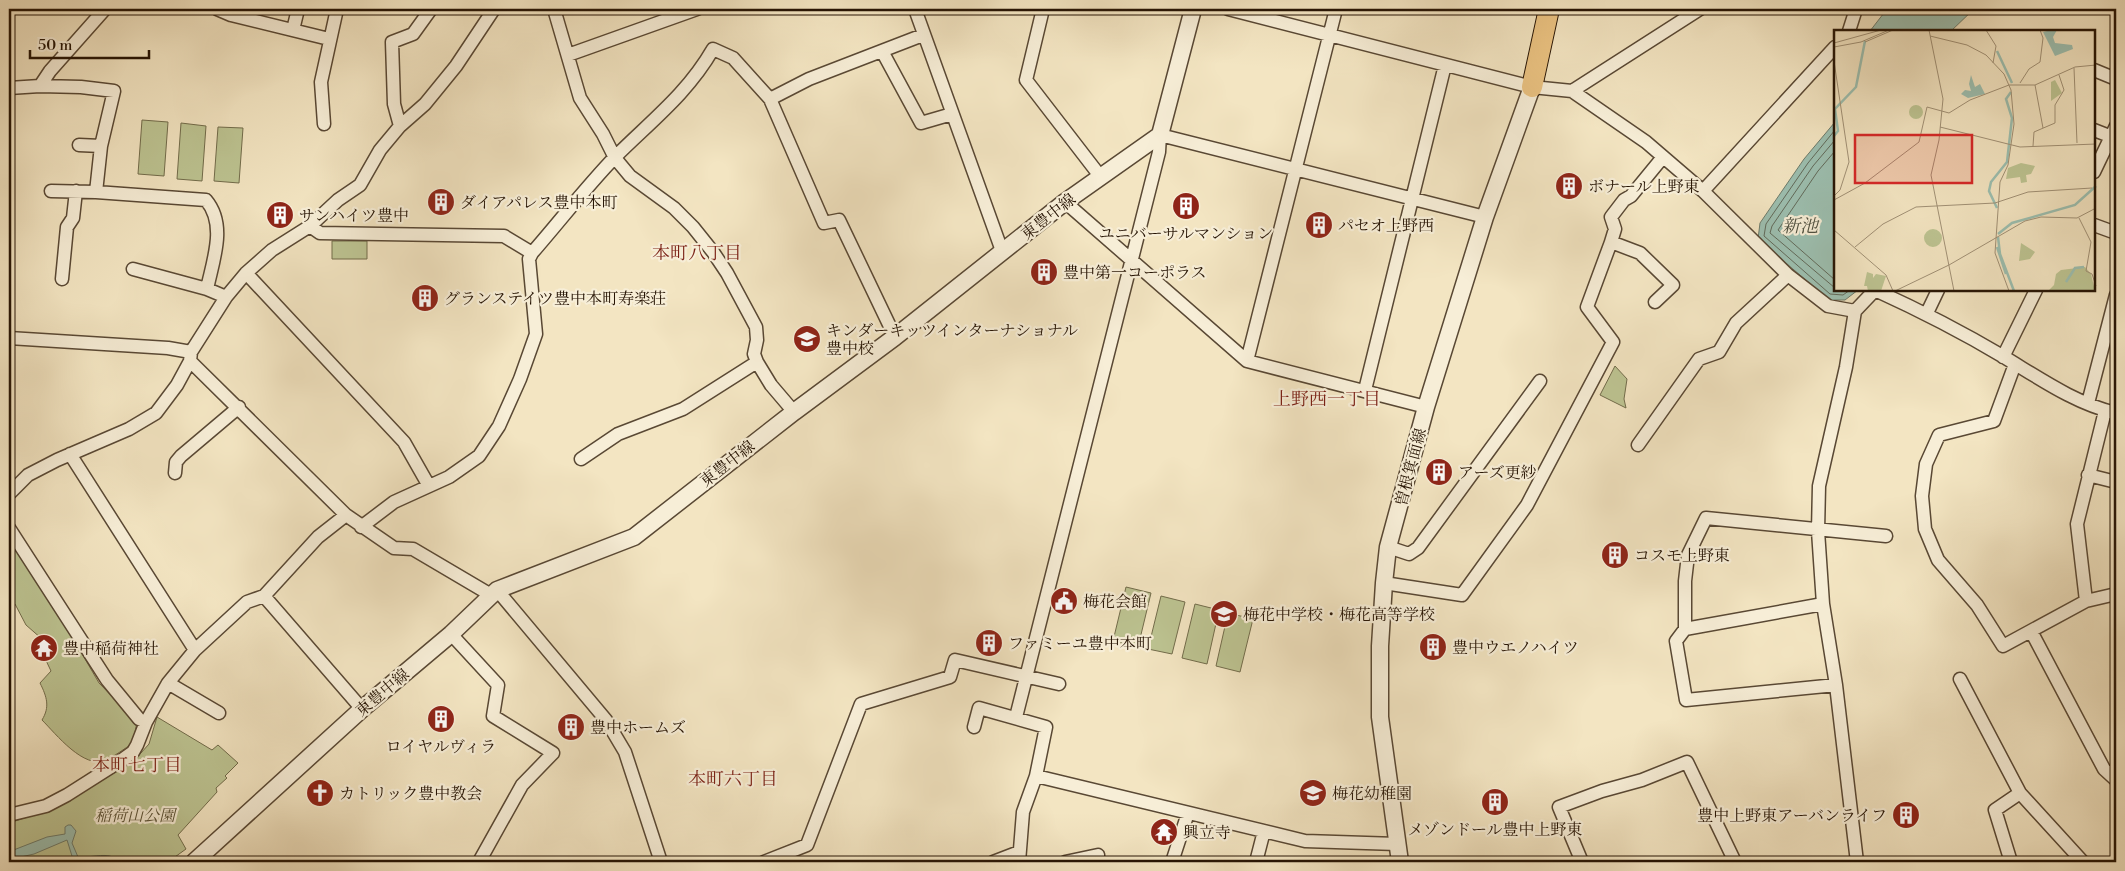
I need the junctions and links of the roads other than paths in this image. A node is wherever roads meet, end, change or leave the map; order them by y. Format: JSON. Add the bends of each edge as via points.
{"nodes":[{"id":1,"x":105,"y":9,"type":"edge"},
{"id":2,"x":217,"y":9,"type":"edge"},
{"id":3,"x":298,"y":9,"type":"edge"},
{"id":4,"x":336,"y":9,"type":"edge"},
{"id":5,"x":431,"y":9,"type":"edge"},
{"id":6,"x":494,"y":9,"type":"edge"},
{"id":7,"x":554,"y":9,"type":"edge"},
{"id":8,"x":697,"y":9,"type":"edge"},
{"id":9,"x":915,"y":9,"type":"edge"},
{"id":10,"x":1042,"y":9,"type":"edge"},
{"id":11,"x":1192,"y":9,"type":"edge"},
{"id":12,"x":1228,"y":9,"type":"edge"},
{"id":13,"x":1336,"y":9,"type":"edge"},
{"id":14,"x":1549,"y":9,"type":"edge"},
{"id":15,"x":1700,"y":9,"type":"edge"},
{"id":16,"x":1856,"y":9,"type":"edge"},
{"id":17,"x":293,"y":30,"type":"junction"},
{"id":18,"x":1849,"y":30,"type":"edge"},
{"id":19,"x":923,"y":35,"type":"junction"},
{"id":20,"x":1329,"y":35,"type":"junction"},
{"id":21,"x":329,"y":39,"type":"junction"},
{"id":22,"x":1834,"y":48,"type":"edge"},
{"id":23,"x":882,"y":51,"type":"junction"},
{"id":24,"x":568,"y":55,"type":"junction"},
{"id":25,"x":1445,"y":65,"type":"junction"},
{"id":26,"x":2095,"y":70,"type":"edge"},
{"id":27,"x":2116,"y":79,"type":"edge"},
{"id":28,"x":40,"y":86,"type":"junction"},
{"id":29,"x":1532,"y":87,"type":"junction"},
{"id":30,"x":9,"y":88,"type":"edge"},
{"id":31,"x":1572,"y":91,"type":"junction"},
{"id":32,"x":770,"y":99,"type":"junction"},
{"id":33,"x":952,"y":114,"type":"junction"},
{"id":34,"x":324,"y":124,"type":"dead end"},
{"id":35,"x":400,"y":126,"type":"junction"},
{"id":36,"x":2115,"y":129,"type":"edge"},
{"id":37,"x":2095,"y":130,"type":"edge"},
{"id":38,"x":1160,"y":134,"type":"junction"},
{"id":39,"x":79,"y":145,"type":"dead end"},
{"id":40,"x":101,"y":146,"type":"junction"},
{"id":41,"x":1663,"y":157,"type":"junction"},
{"id":42,"x":614,"y":158,"type":"junction"},
{"id":43,"x":1296,"y":168,"type":"junction"},
{"id":44,"x":2095,"y":170,"type":"edge"},
{"id":45,"x":1100,"y":176,"type":"junction"},
{"id":46,"x":51,"y":191,"type":"dead end"},
{"id":47,"x":76,"y":191,"type":"junction"},
{"id":48,"x":1703,"y":191,"type":"junction"},
{"id":49,"x":96,"y":192,"type":"junction"},
{"id":50,"x":1413,"y":198,"type":"junction"},
{"id":51,"x":1065,"y":202,"type":"junction"},
{"id":52,"x":1486,"y":217,"type":"junction"},
{"id":53,"x":2095,"y":225,"type":"edge"},
{"id":54,"x":310,"y":226,"type":"junction"},
{"id":55,"x":2116,"y":233,"type":"edge"},
{"id":56,"x":1611,"y":242,"type":"junction"},
{"id":57,"x":1002,"y":251,"type":"junction"},
{"id":58,"x":532,"y":253,"type":"junction"},
{"id":59,"x":1132,"y":260,"type":"junction"},
{"id":60,"x":133,"y":269,"type":"dead end"},
{"id":61,"x":246,"y":273,"type":"junction"},
{"id":62,"x":1788,"y":275,"type":"junction"},
{"id":63,"x":62,"y":279,"type":"dead end"},
{"id":64,"x":207,"y":289,"type":"junction"},
{"id":65,"x":1874,"y":291,"type":"edge"},
{"id":66,"x":1877,"y":291,"type":"edge"},
{"id":67,"x":1938,"y":291,"type":"edge"},
{"id":68,"x":2036,"y":291,"type":"edge"},
{"id":69,"x":2116,"y":295,"type":"edge"},
{"id":70,"x":226,"y":297,"type":"junction"},
{"id":71,"x":1655,"y":302,"type":"dead end"},
{"id":72,"x":1855,"y":310,"type":"junction"},
{"id":73,"x":1927,"y":313,"type":"junction"},
{"id":74,"x":896,"y":337,"type":"junction"},
{"id":75,"x":9,"y":338,"type":"edge"},
{"id":76,"x":190,"y":356,"type":"junction"},
{"id":77,"x":2003,"y":357,"type":"junction"},
{"id":78,"x":756,"y":362,"type":"junction"},
{"id":79,"x":1247,"y":362,"type":"junction"},
{"id":80,"x":2015,"y":364,"type":"junction"},
{"id":81,"x":1540,"y":381,"type":"dead end"},
{"id":82,"x":1365,"y":390,"type":"junction"},
{"id":83,"x":2088,"y":403,"type":"junction"},
{"id":84,"x":239,"y":407,"type":"junction"},
{"id":85,"x":1426,"y":407,"type":"junction"},
{"id":86,"x":794,"y":412,"type":"junction"},
{"id":87,"x":2111,"y":412,"type":"edge"},
{"id":88,"x":1638,"y":445,"type":"dead end"},
{"id":89,"x":70,"y":454,"type":"junction"},
{"id":90,"x":581,"y":458,"type":"dead end"},
{"id":91,"x":175,"y":473,"type":"dead end"},
{"id":92,"x":2088,"y":475,"type":"junction"},
{"id":93,"x":2116,"y":482,"type":"edge"},
{"id":94,"x":430,"y":486,"type":"junction"},
{"id":95,"x":9,"y":494,"type":"edge"},
{"id":96,"x":346,"y":515,"type":"junction"},
{"id":97,"x":361,"y":527,"type":"junction"},
{"id":98,"x":9,"y":528,"type":"edge"},
{"id":99,"x":1818,"y":531,"type":"junction"},
{"id":100,"x":1886,"y":536,"type":"dead end"},
{"id":101,"x":1388,"y":547,"type":"junction"},
{"id":102,"x":1384,"y":583,"type":"junction"},
{"id":103,"x":494,"y":592,"type":"junction"},
{"id":104,"x":2116,"y":594,"type":"edge"},
{"id":105,"x":264,"y":596,"type":"junction"},
{"id":106,"x":2086,"y":601,"type":"junction"},
{"id":107,"x":1823,"y":604,"type":"junction"},
{"id":108,"x":1686,"y":629,"type":"junction"},
{"id":109,"x":2031,"y":631,"type":"junction"},
{"id":110,"x":451,"y":634,"type":"junction"},
{"id":111,"x":195,"y":650,"type":"junction"},
{"id":112,"x":1026,"y":676,"type":"junction"},
{"id":113,"x":1960,"y":679,"type":"dead end"},
{"id":114,"x":168,"y":683,"type":"junction"},
{"id":115,"x":1059,"y":684,"type":"dead end"},
{"id":116,"x":1836,"y":685,"type":"junction"},
{"id":117,"x":362,"y":708,"type":"junction"},
{"id":118,"x":219,"y":713,"type":"dead end"},
{"id":119,"x":1016,"y":718,"type":"junction"},
{"id":120,"x":146,"y":722,"type":"junction"},
{"id":121,"x":974,"y":727,"type":"dead end"},
{"id":122,"x":1036,"y":776,"type":"junction"},
{"id":123,"x":2116,"y":780,"type":"edge"},
{"id":124,"x":2020,"y":793,"type":"junction"},
{"id":125,"x":1188,"y":813,"type":"junction"},
{"id":126,"x":9,"y":815,"type":"edge"},
{"id":127,"x":1264,"y":831,"type":"junction"},
{"id":128,"x":1397,"y":844,"type":"junction"},
{"id":129,"x":1019,"y":857,"type":"edge"},
{"id":130,"x":194,"y":862,"type":"edge"},
{"id":131,"x":479,"y":862,"type":"edge"},
{"id":132,"x":661,"y":862,"type":"edge"},
{"id":133,"x":764,"y":862,"type":"edge"},
{"id":134,"x":993,"y":862,"type":"edge"},
{"id":135,"x":1065,"y":862,"type":"edge"},
{"id":136,"x":1098,"y":862,"type":"edge"},
{"id":137,"x":1172,"y":862,"type":"edge"},
{"id":138,"x":1256,"y":862,"type":"edge"},
{"id":139,"x":1400,"y":862,"type":"edge"},
{"id":140,"x":1582,"y":862,"type":"edge"},
{"id":141,"x":1735,"y":862,"type":"edge"},
{"id":142,"x":1857,"y":862,"type":"edge"},
{"id":143,"x":2011,"y":862,"type":"edge"},
{"id":144,"x":2083,"y":862,"type":"edge"}],
"edges":[{"from":1,"to":28,"type":"street"},
{"from":2,"to":17,"type":"street"},
{"from":3,"to":17,"type":"street"},
{"from":4,"to":21,"type":"street"},
{"from":5,"to":35,"type":"street","via":[[413,34],[392,42],[394,104]]},
{"from":6,"to":35,"type":"street","via":[[456,66],[425,104]]},
{"from":7,"to":24,"type":"street"},
{"from":8,"to":24,"type":"street"},
{"from":9,"to":19,"type":"street"},
{"from":10,"to":45,"type":"street","via":[[1026,80]]},
{"from":11,"to":38,"type":"street"},
{"from":12,"to":20,"type":"street"},
{"from":13,"to":20,"type":"street"},
{"from":14,"to":29,"type":"main road"},
{"from":15,"to":31,"type":"street"},
{"from":16,"to":18,"type":"street"},
{"from":17,"to":21,"type":"street"},
{"from":19,"to":23,"type":"street"},
{"from":19,"to":33,"type":"street"},
{"from":20,"to":25,"type":"street"},
{"from":20,"to":43,"type":"street"},
{"from":21,"to":34,"type":"street","via":[[321,82]]},
{"from":22,"to":48,"type":"street"},
{"from":23,"to":32,"type":"street","via":[[809,79]]},
{"from":23,"to":33,"type":"street","via":[[921,123]]},
{"from":24,"to":42,"type":"street","via":[[580,98]]},
{"from":25,"to":29,"type":"street"},
{"from":25,"to":50,"type":"street"},
{"from":26,"to":27,"type":"street"},
{"from":28,"to":30,"type":"street"},
{"from":28,"to":40,"type":"street","via":[[114,91]]},
{"from":29,"to":31,"type":"street"},
{"from":29,"to":52,"type":"street","name":"曽根箕面線"},
{"from":31,"to":41,"type":"street"},
{"from":32,"to":42,"type":"street","via":[[733,58],[713,49],[700,72],[677,98]]},
{"from":32,"to":74,"type":"street","via":[[824,224],[839,220]]},
{"from":33,"to":57,"type":"street"},
{"from":35,"to":54,"type":"street","via":[[380,150],[360,185]]},
{"from":36,"to":37,"type":"street"},
{"from":36,"to":44,"type":"street"},
{"from":38,"to":43,"type":"street"},
{"from":38,"to":45,"type":"street","name":"東豊中線"},
{"from":38,"to":59,"type":"street","via":[[1159,152]]},
{"from":39,"to":40,"type":"street"},
{"from":40,"to":49,"type":"street"},
{"from":41,"to":48,"type":"street"},
{"from":41,"to":56,"type":"street","via":[[1611,217],[1615,229]]},
{"from":42,"to":58,"type":"street"},
{"from":42,"to":78,"type":"street","via":[[630,176],[674,208],[693,227],[727,272],[756,326]]},
{"from":43,"to":50,"type":"street"},
{"from":43,"to":79,"type":"street"},
{"from":45,"to":51,"type":"street","name":"東豊中線"},
{"from":46,"to":47,"type":"street"},
{"from":47,"to":49,"type":"street"},
{"from":47,"to":63,"type":"street","via":[[73,218],[67,227]]},
{"from":48,"to":62,"type":"street"},
{"from":49,"to":64,"type":"street","via":[[206,200],[213,208],[219,234]]},
{"from":50,"to":52,"type":"street"},
{"from":50,"to":82,"type":"street"},
{"from":51,"to":57,"type":"street","name":"東豊中線"},
{"from":51,"to":59,"type":"street"},
{"from":52,"to":85,"type":"street","name":"曽根箕面線"},
{"from":53,"to":55,"type":"street"},
{"from":54,"to":58,"type":"street","via":[[320,233],[504,236]]},
{"from":54,"to":61,"type":"street","via":[[272,250]]},
{"from":56,"to":71,"type":"street","via":[[1640,253],[1673,285]]},
{"from":56,"to":102,"type":"street","via":[[1587,307],[1613,342],[1527,505],[1462,595]]},
{"from":57,"to":74,"type":"street","name":"東豊中線"},
{"from":58,"to":94,"type":"street","via":[[529,259],[536,334],[513,395],[499,426],[479,456]]},
{"from":59,"to":79,"type":"street"},
{"from":59,"to":112,"type":"street"},
{"from":60,"to":64,"type":"street"},
{"from":61,"to":70,"type":"street"},
{"from":61,"to":94,"type":"street","via":[[404,442]]},
{"from":62,"to":72,"type":"street","via":[[1828,306]]},
{"from":62,"to":88,"type":"street","via":[[1736,323],[1719,352],[1699,359]]},
{"from":64,"to":70,"type":"street"},
{"from":65,"to":72,"type":"street"},
{"from":66,"to":73,"type":"street"},
{"from":67,"to":73,"type":"street"},
{"from":68,"to":77,"type":"street"},
{"from":69,"to":83,"type":"street"},
{"from":70,"to":76,"type":"street"},
{"from":72,"to":99,"type":"street","via":[[1846,367],[1818,486]]},
{"from":73,"to":77,"type":"street"},
{"from":74,"to":86,"type":"street","name":"東豊中線"},
{"from":75,"to":76,"type":"street","via":[[168,348]]},
{"from":76,"to":84,"type":"street"},
{"from":76,"to":89,"type":"street","via":[[177,385],[156,413],[129,429]]},
{"from":77,"to":80,"type":"street"},
{"from":78,"to":86,"type":"street"},
{"from":78,"to":90,"type":"street","via":[[683,410],[618,434]]},
{"from":79,"to":82,"type":"street"},
{"from":80,"to":83,"type":"street"},
{"from":80,"to":109,"type":"street","via":[[1994,421],[1939,435],[1926,464],[1922,496],[1925,529],[1938,560],[1976,605],[2003,646]]},
{"from":81,"to":101,"type":"street","via":[[1418,548],[1410,554]]},
{"from":82,"to":85,"type":"street"},
{"from":83,"to":87,"type":"street"},
{"from":84,"to":91,"type":"street","via":[[181,456],[176,462]]},
{"from":84,"to":96,"type":"street"},
{"from":85,"to":101,"type":"street","name":"曽根箕面線"},
{"from":86,"to":103,"type":"street","name":"東豊中線","via":[[634,537]]},
{"from":87,"to":92,"type":"street"},
{"from":89,"to":95,"type":"street","via":[[28,475]]},
{"from":89,"to":111,"type":"street"},
{"from":92,"to":93,"type":"street"},
{"from":92,"to":106,"type":"street","via":[[2077,524]]},
{"from":94,"to":97,"type":"street","via":[[394,502]]},
{"from":96,"to":97,"type":"street"},
{"from":96,"to":105,"type":"street","via":[[318,537]]},
{"from":97,"to":103,"type":"street","via":[[394,548],[413,549]]},
{"from":98,"to":120,"type":"street","via":[[107,680]]},
{"from":99,"to":100,"type":"street"},
{"from":99,"to":107,"type":"street"},
{"from":99,"to":108,"type":"street","via":[[1706,518],[1688,555]]},
{"from":101,"to":102,"type":"street","name":"曽根箕面線"},
{"from":102,"to":128,"type":"street","name":"曽根箕面線","via":[[1380,717]]},
{"from":103,"to":110,"type":"street","name":"東豊中線"},
{"from":103,"to":132,"type":"street","via":[[606,720],[625,752]]},
{"from":104,"to":106,"type":"street"},
{"from":105,"to":111,"type":"street","via":[[247,602]]},
{"from":105,"to":117,"type":"street"},
{"from":106,"to":109,"type":"street"},
{"from":107,"to":108,"type":"street"},
{"from":107,"to":116,"type":"street"},
{"from":108,"to":116,"type":"street","via":[[1676,641],[1686,700]]},
{"from":109,"to":123,"type":"street","via":[[2104,769]]},
{"from":110,"to":117,"type":"street","name":"東豊中線"},
{"from":110,"to":131,"type":"street","via":[[498,685],[493,716],[553,753],[522,785]]},
{"from":111,"to":114,"type":"street"},
{"from":112,"to":115,"type":"street"},
{"from":112,"to":119,"type":"street"},
{"from":112,"to":133,"type":"street","via":[[955,660],[950,676],[861,704],[807,846]]},
{"from":113,"to":124,"type":"street"},
{"from":114,"to":118,"type":"street"},
{"from":114,"to":120,"type":"street"},
{"from":116,"to":142,"type":"street"},
{"from":117,"to":130,"type":"street","name":"東豊中線"},
{"from":119,"to":121,"type":"street","via":[[979,708]]},
{"from":119,"to":122,"type":"street","via":[[1046,727]]},
{"from":120,"to":126,"type":"street","via":[[138,745],[119,762],[46,806]]},
{"from":122,"to":125,"type":"street"},
{"from":122,"to":129,"type":"street","via":[[1023,812]]},
{"from":124,"to":143,"type":"street","via":[[1995,810]]},
{"from":124,"to":144,"type":"street"},
{"from":125,"to":127,"type":"street"},
{"from":125,"to":137,"type":"street"},
{"from":127,"to":128,"type":"street","via":[[1305,841]]},
{"from":127,"to":138,"type":"street"},
{"from":128,"to":139,"type":"street","name":"曽根箕面線"},
{"from":129,"to":134,"type":"street"},
{"from":135,"to":136,"type":"street","via":[[1098,856]]},
{"from":140,"to":141,"type":"street","via":[[1559,807],[1687,762]]}]}
